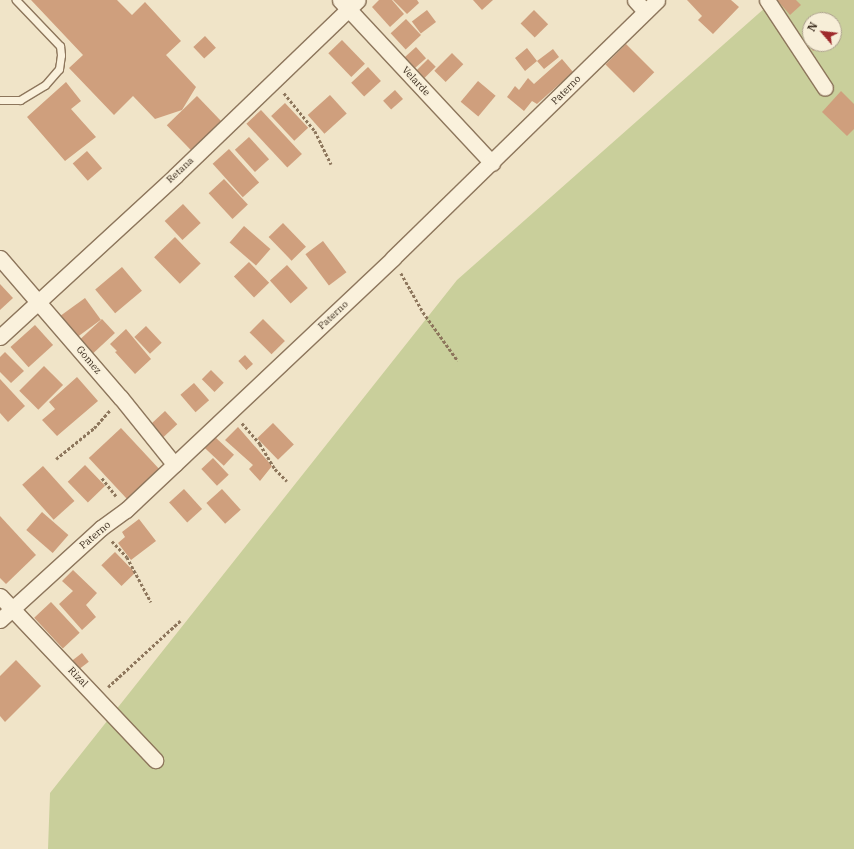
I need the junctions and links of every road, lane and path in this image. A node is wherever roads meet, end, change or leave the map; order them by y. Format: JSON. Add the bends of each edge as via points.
{"nodes":[{"id":1,"x":16,"y":0,"type":"edge"},
{"id":2,"x":635,"y":0,"type":"edge"},
{"id":3,"x":657,"y":0,"type":"edge"},
{"id":4,"x":766,"y":0,"type":"edge"},
{"id":5,"x":349,"y":3,"type":"edge"},
{"id":6,"x":645,"y":11,"type":"junction"},
{"id":7,"x":273,"y":80,"type":"junction"},
{"id":8,"x":825,"y":88,"type":"dead end"},
{"id":9,"x":0,"y":100,"type":"edge"},
{"id":10,"x":492,"y":163,"type":"junction"},
{"id":11,"x":331,"y":164,"type":"dead end"},
{"id":12,"x":0,"y":258,"type":"edge"},
{"id":13,"x":393,"y":258,"type":"junction"},
{"id":14,"x":39,"y":301,"type":"junction"},
{"id":15,"x":0,"y":338,"type":"edge"},
{"id":16,"x":458,"y":361,"type":"dead end"},
{"id":17,"x":121,"y":398,"type":"junction"},
{"id":18,"x":231,"y":411,"type":"junction"},
{"id":19,"x":56,"y":459,"type":"dead end"},
{"id":20,"x":174,"y":464,"type":"junction"},
{"id":21,"x":102,"y":478,"type":"dead end"},
{"id":22,"x":287,"y":481,"type":"dead end"},
{"id":23,"x":126,"y":510,"type":"junction"},
{"id":24,"x":101,"y":528,"type":"junction"},
{"id":25,"x":0,"y":596,"type":"edge"},
{"id":26,"x":152,"y":602,"type":"dead end"},
{"id":27,"x":11,"y":608,"type":"junction"},
{"id":28,"x":0,"y":620,"type":"edge"},
{"id":29,"x":180,"y":621,"type":"dead end"},
{"id":30,"x":97,"y":696,"type":"junction"},
{"id":31,"x":155,"y":760,"type":"dead end"}],
"edges":[{"from":1,"to":9,"type":"lane","via":[[60,46],[59,69],[45,85],[20,100]]},
{"from":2,"to":6,"type":"street"},
{"from":3,"to":6,"type":"street","name":"Paterno"},
{"from":4,"to":8,"type":"street"},
{"from":5,"to":7,"type":"street","name":"Retana"},
{"from":5,"to":10,"type":"street","name":"Velarde"},
{"from":6,"to":10,"type":"street","name":"Paterno"},
{"from":7,"to":11,"type":"path","via":[[315,130]]},
{"from":7,"to":14,"type":"street","name":"Retana","via":[[176,175]]},
{"from":10,"to":13,"type":"street","name":"Paterno"},
{"from":12,"to":14,"type":"street","name":"Gomez"},
{"from":13,"to":16,"type":"path","via":[[423,312]]},
{"from":13,"to":18,"type":"street","name":"Paterno"},
{"from":14,"to":15,"type":"street","name":"Retana"},
{"from":14,"to":17,"type":"street","name":"Gomez"},
{"from":17,"to":19,"type":"path","via":[[94,428]]},
{"from":17,"to":20,"type":"street","name":"Gomez"},
{"from":18,"to":20,"type":"street","name":"Paterno"},
{"from":18,"to":22,"type":"path","via":[[260,444],[275,469]]},
{"from":20,"to":23,"type":"street","name":"Paterno"},
{"from":21,"to":23,"type":"path"},
{"from":23,"to":24,"type":"street","name":"Paterno"},
{"from":24,"to":26,"type":"path","via":[[127,557]]},
{"from":24,"to":27,"type":"street","name":"Paterno"},
{"from":25,"to":27,"type":"street","name":"Rizal"},
{"from":27,"to":28,"type":"street","name":"Paterno"},
{"from":27,"to":30,"type":"street","name":"Rizal"},
{"from":29,"to":30,"type":"path"},
{"from":30,"to":31,"type":"street","name":"Rizal"}]}
